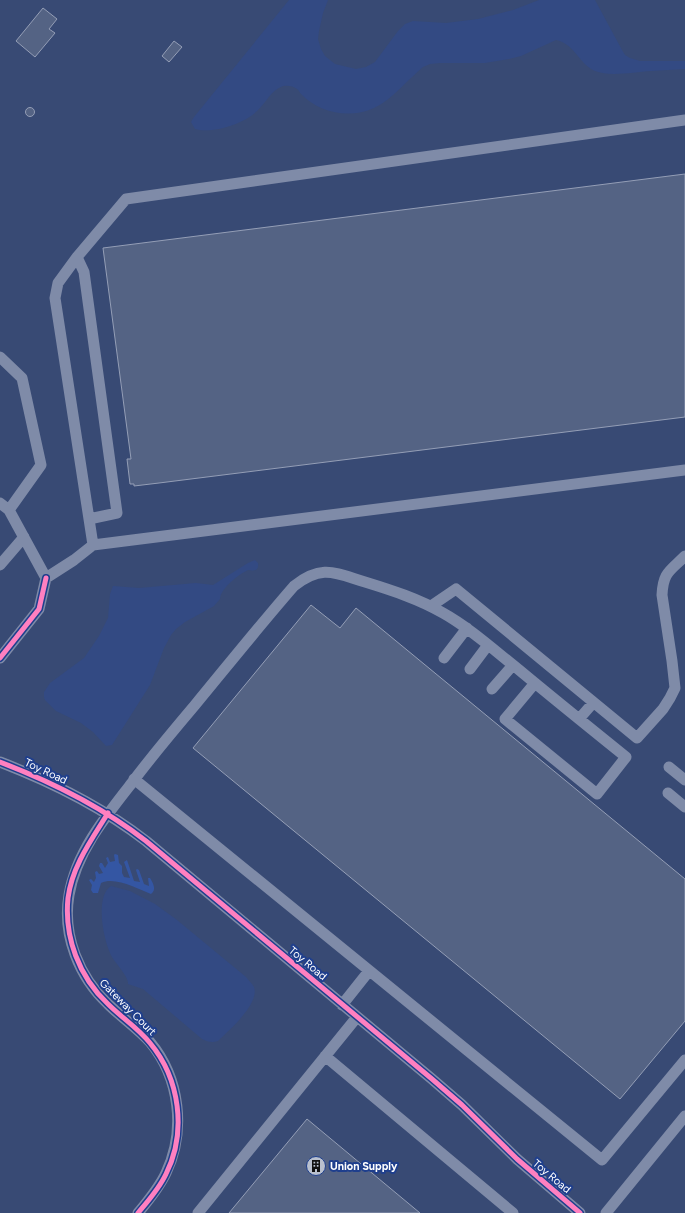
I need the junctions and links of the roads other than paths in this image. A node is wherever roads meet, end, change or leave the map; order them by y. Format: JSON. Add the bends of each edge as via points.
{"nodes":[{"id":1,"x":685,"y":120,"type":"edge"},
{"id":2,"x":77,"y":257,"type":"junction"},
{"id":3,"x":0,"y":357,"type":"edge"},
{"id":4,"x":685,"y":470,"type":"edge"},
{"id":5,"x":4,"y":506,"type":"edge"},
{"id":6,"x":89,"y":519,"type":"junction"},
{"id":7,"x":24,"y":536,"type":"junction"},
{"id":8,"x":93,"y":545,"type":"junction"},
{"id":9,"x":685,"y":556,"type":"edge"},
{"id":10,"x":0,"y":565,"type":"edge"},
{"id":11,"x":46,"y":578,"type":"junction"},
{"id":12,"x":431,"y":606,"type":"junction"},
{"id":13,"x":467,"y":628,"type":"junction"},
{"id":14,"x":488,"y":645,"type":"junction"},
{"id":15,"x":0,"y":658,"type":"edge"},
{"id":16,"x":444,"y":658,"type":"dead end"},
{"id":17,"x":513,"y":665,"type":"junction"},
{"id":18,"x":470,"y":669,"type":"dead end"},
{"id":19,"x":535,"y":683,"type":"junction"},
{"id":20,"x":492,"y":689,"type":"dead end"},
{"id":21,"x":593,"y":703,"type":"junction"},
{"id":22,"x":579,"y":719,"type":"junction"},
{"id":23,"x":0,"y":762,"type":"edge"},
{"id":24,"x":669,"y":767,"type":"dead end"},
{"id":25,"x":684,"y":777,"type":"edge"},
{"id":26,"x":134,"y":779,"type":"junction"},
{"id":27,"x":668,"y":793,"type":"dead end"},
{"id":28,"x":685,"y":807,"type":"edge"},
{"id":29,"x":108,"y":813,"type":"junction"},
{"id":30,"x":369,"y":971,"type":"junction"},
{"id":31,"x":342,"y":1005,"type":"junction"},
{"id":32,"x":357,"y":1017,"type":"junction"},
{"id":33,"x":325,"y":1056,"type":"junction"},
{"id":34,"x":685,"y":1060,"type":"edge"},
{"id":35,"x":685,"y":1116,"type":"edge"},
{"id":36,"x":505,"y":1211,"type":"edge"},
{"id":37,"x":138,"y":1213,"type":"edge"},
{"id":38,"x":198,"y":1213,"type":"edge"},
{"id":39,"x":580,"y":1213,"type":"edge"},
{"id":40,"x":606,"y":1213,"type":"edge"}],
"edges":[{"from":1,"to":2,"type":"street","via":[[126,199]]},
{"from":2,"to":6,"type":"street","via":[[58,283],[55,298]]},
{"from":2,"to":6,"type":"street","via":[[84,272],[117,513]]},
{"from":3,"to":5,"type":"street","via":[[22,378],[41,465]]},
{"from":4,"to":8,"type":"street"},
{"from":5,"to":7,"type":"street"},
{"from":6,"to":8,"type":"street"},
{"from":7,"to":10,"type":"street"},
{"from":7,"to":11,"type":"street"},
{"from":8,"to":11,"type":"street"},
{"from":9,"to":21,"type":"street","via":[[667,573],[663,584],[662,595],[675,688],[670,698],[637,738]]},
{"from":11,"to":15,"type":"street","via":[[39,609]]},
{"from":12,"to":13,"type":"street","name":"Gateway Court"},
{"from":12,"to":21,"type":"street","via":[[456,589]]},
{"from":12,"to":26,"type":"street","name":"Gateway Court","via":[[332,572],[306,577],[288,593]]},
{"from":13,"to":14,"type":"street","name":"Gateway Court"},
{"from":13,"to":16,"type":"street"},
{"from":14,"to":17,"type":"street","name":"Gateway Court"},
{"from":14,"to":18,"type":"street"},
{"from":17,"to":19,"type":"street","name":"Gateway Court"},
{"from":17,"to":20,"type":"street"},
{"from":19,"to":22,"type":"street","name":"Gateway Court"},
{"from":19,"to":22,"type":"street","name":"Gateway Court","via":[[505,719],[597,794],[626,757]]},
{"from":21,"to":22,"type":"street"},
{"from":23,"to":29,"type":"street","name":"Toy Road"},
{"from":24,"to":25,"type":"street"},
{"from":26,"to":29,"type":"street","name":"Gateway Court"},
{"from":26,"to":30,"type":"street"},
{"from":27,"to":28,"type":"street"},
{"from":29,"to":31,"type":"street","name":"Toy Road","via":[[146,840]]},
{"from":29,"to":37,"type":"street","name":"Gateway Court","via":[[86,848],[75,872],[68,896],[68,920],[72,947],[80,968],[95,991],[150,1043],[164,1062],[176,1095],[177,1137],[172,1158],[161,1184]]},
{"from":30,"to":31,"type":"street"},
{"from":30,"to":34,"type":"street","via":[[602,1160]]},
{"from":31,"to":32,"type":"street","name":"Toy Road"},
{"from":32,"to":33,"type":"street"},
{"from":32,"to":39,"type":"street","name":"Toy Road","via":[[462,1105],[517,1159]]},
{"from":33,"to":36,"type":"street"},
{"from":33,"to":38,"type":"street"},
{"from":35,"to":40,"type":"street"}]}
